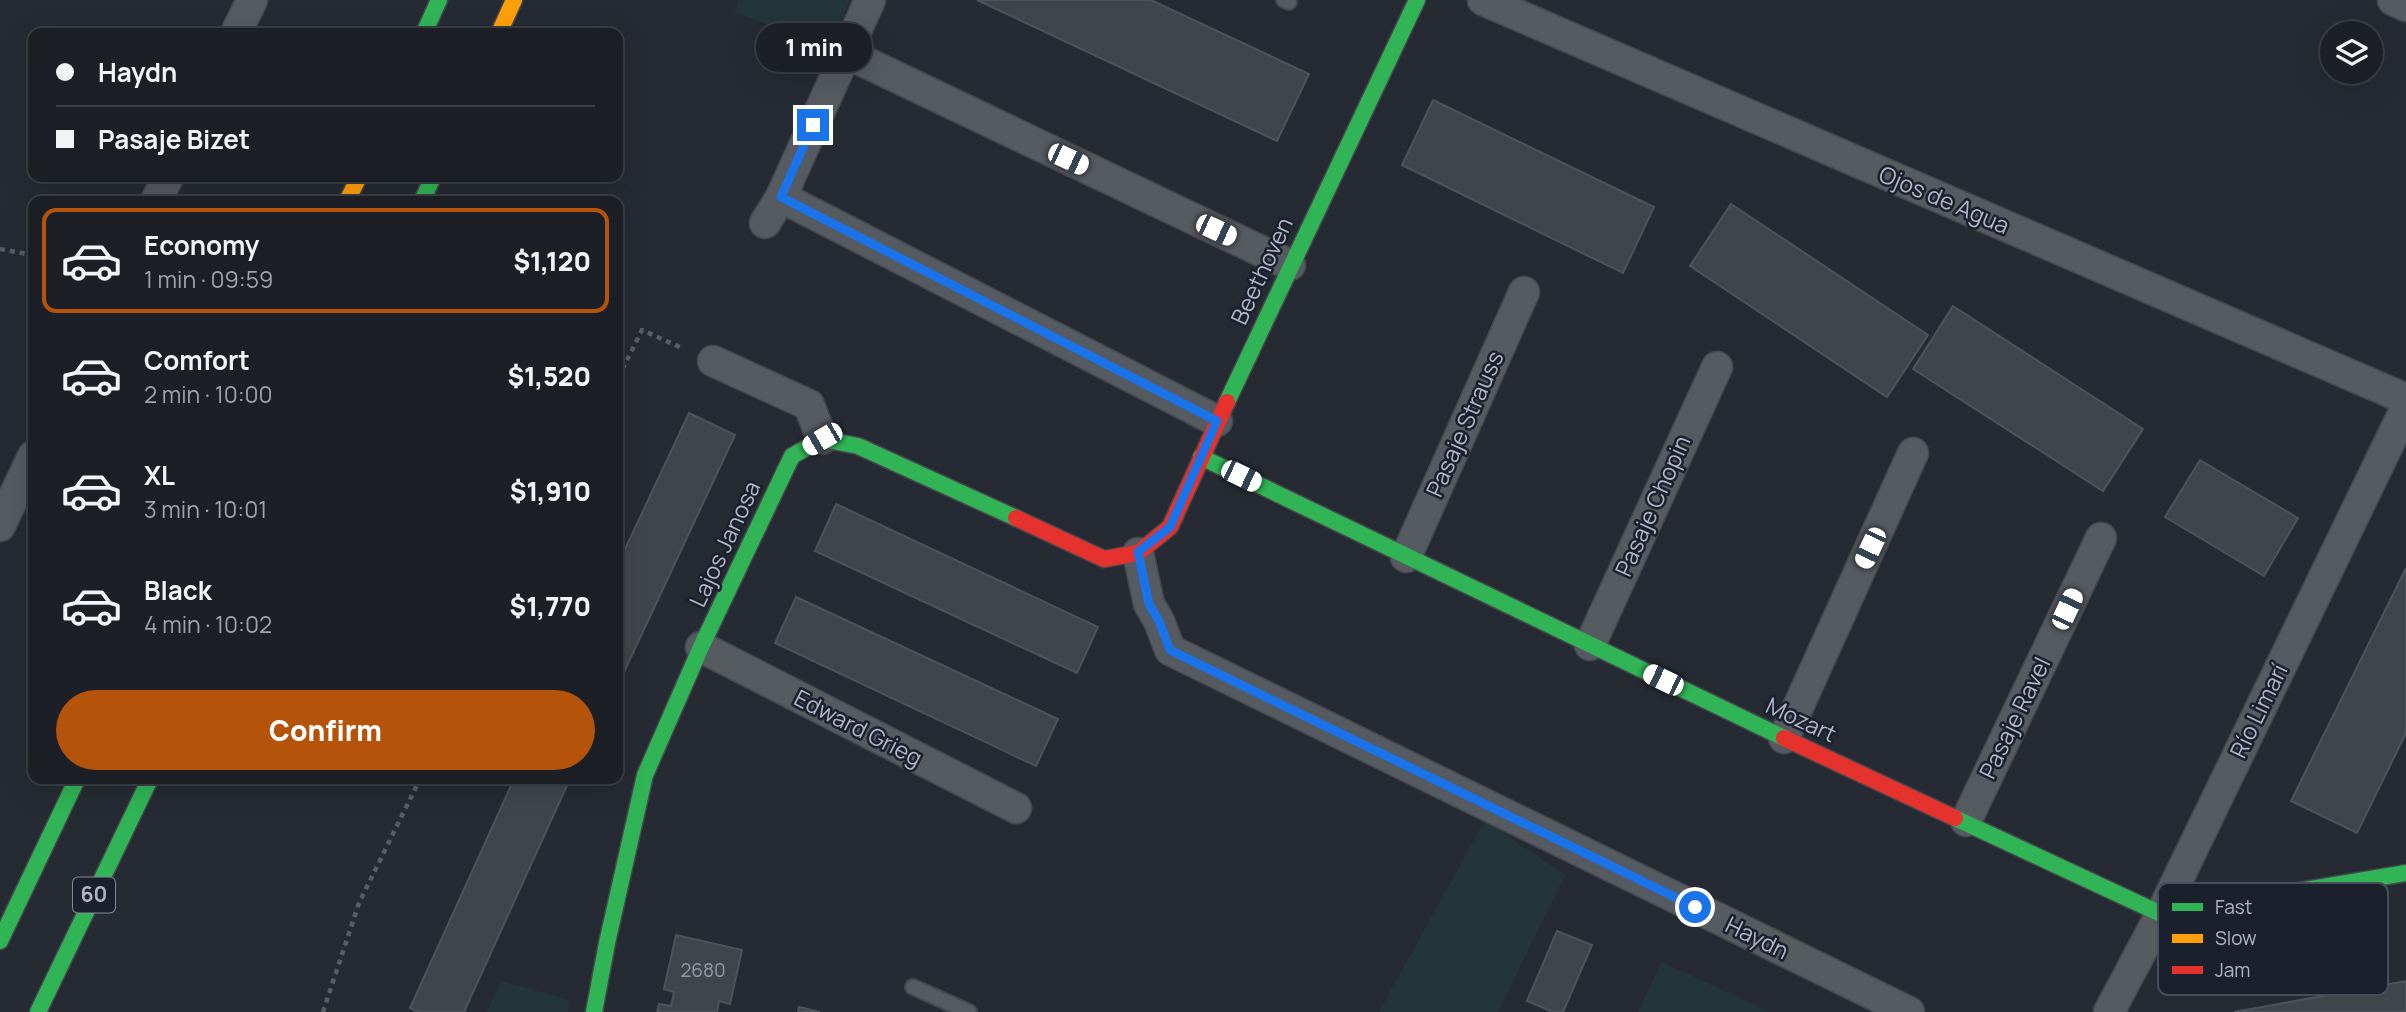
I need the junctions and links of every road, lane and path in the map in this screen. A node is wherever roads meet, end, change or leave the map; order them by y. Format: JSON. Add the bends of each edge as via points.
{"nodes":[{"id":1,"x":252,"y":0,"type":"edge"},
{"id":2,"x":439,"y":0,"type":"edge"},
{"id":3,"x":514,"y":0,"type":"edge"},
{"id":4,"x":870,"y":0,"type":"edge"},
{"id":5,"x":1417,"y":0,"type":"edge"},
{"id":6,"x":1483,"y":0,"type":"edge"},
{"id":7,"x":2393,"y":0,"type":"edge"},
{"id":8,"x":2406,"y":6,"type":"edge"},
{"id":9,"x":238,"y":28,"type":"edge"},
{"id":10,"x":426,"y":28,"type":"edge"},
{"id":11,"x":501,"y":28,"type":"edge"},
{"id":12,"x":846,"y":54,"type":"junction"},
{"id":13,"x":781,"y":197,"type":"junction"},
{"id":14,"x":765,"y":223,"type":"dead end"},
{"id":15,"x":0,"y":249,"type":"edge"},
{"id":16,"x":28,"y":254,"type":"edge"},
{"id":17,"x":1290,"y":265,"type":"junction"},
{"id":18,"x":1524,"y":292,"type":"dead end"},
{"id":19,"x":713,"y":361,"type":"joint"},
{"id":20,"x":1717,"y":367,"type":"dead end"},
{"id":21,"x":623,"y":368,"type":"edge"},
{"id":22,"x":2406,"y":399,"type":"edge"},
{"id":23,"x":2406,"y":408,"type":"edge"},
{"id":24,"x":1217,"y":421,"type":"junction"},
{"id":25,"x":822,"y":439,"type":"junction"},
{"id":26,"x":1913,"y":453,"type":"dead end"},
{"id":27,"x":1200,"y":457,"type":"junction"},
{"id":28,"x":28,"y":467,"type":"edge"},
{"id":29,"x":0,"y":526,"type":"edge"},
{"id":30,"x":2101,"y":538,"type":"dead end"},
{"id":31,"x":1138,"y":552,"type":"junction"},
{"id":32,"x":1405,"y":557,"type":"junction"},
{"id":33,"x":1590,"y":645,"type":"junction"},
{"id":34,"x":701,"y":647,"type":"junction"},
{"id":35,"x":1784,"y":738,"type":"junction"},
{"id":36,"x":75,"y":784,"type":"edge"},
{"id":37,"x":147,"y":784,"type":"edge"},
{"id":38,"x":418,"y":784,"type":"edge"},
{"id":39,"x":1016,"y":808,"type":"dead end"},
{"id":40,"x":1966,"y":821,"type":"junction"},
{"id":41,"x":2406,"y":873,"type":"edge"},
{"id":42,"x":2176,"y":883,"type":"edge"},
{"id":43,"x":2346,"y":883,"type":"edge"},
{"id":44,"x":2158,"y":913,"type":"edge"},
{"id":45,"x":2158,"y":920,"type":"edge"},
{"id":46,"x":0,"y":941,"type":"edge"},
{"id":47,"x":913,"y":987,"type":"dead end"},
{"id":48,"x":38,"y":1012,"type":"edge"},
{"id":49,"x":323,"y":1012,"type":"edge"},
{"id":50,"x":594,"y":1012,"type":"edge"},
{"id":51,"x":969,"y":1012,"type":"edge"},
{"id":52,"x":1909,"y":1012,"type":"edge"},
{"id":53,"x":2109,"y":1012,"type":"edge"}],
"edges":[{"from":1,"to":9,"type":"street"},
{"from":2,"to":10,"type":"main road"},
{"from":3,"to":11,"type":"main road"},
{"from":4,"to":12,"type":"street"},
{"from":5,"to":17,"type":"main road","name":"Beethoven"},
{"from":6,"to":22,"type":"street","name":"Ojos de Agua"},
{"from":7,"to":8,"type":"street"},
{"from":12,"to":13,"type":"street"},
{"from":12,"to":17,"type":"street"},
{"from":13,"to":14,"type":"street"},
{"from":13,"to":24,"type":"street"},
{"from":15,"to":16,"type":"path"},
{"from":17,"to":24,"type":"main road","name":"Beethoven"},
{"from":18,"to":32,"type":"street","name":"Pasaje Strauss"},
{"from":19,"to":21,"type":"path","via":[[642,330]]},
{"from":19,"to":25,"type":"street","via":[[809,405]]},
{"from":20,"to":33,"type":"street","name":"Pasaje Chopin"},
{"from":23,"to":42,"type":"street","name":"Río Limarí"},
{"from":24,"to":27,"type":"main road","name":"Beethoven"},
{"from":25,"to":31,"type":"main road","via":[[858,446],[1104,559]]},
{"from":25,"to":34,"type":"main road","name":"Lajos Janosa","via":[[792,456]]},
{"from":26,"to":35,"type":"street"},
{"from":27,"to":31,"type":"main road","name":"Beethoven","via":[[1170,527]]},
{"from":27,"to":32,"type":"main road","name":"Mozart"},
{"from":28,"to":29,"type":"street"},
{"from":30,"to":40,"type":"street","name":"Pasaje Ravel"},
{"from":31,"to":52,"type":"street","name":"Haydn","via":[[1149,604],[1170,650]]},
{"from":32,"to":33,"type":"main road","name":"Mozart"},
{"from":33,"to":35,"type":"main road","name":"Mozart"},
{"from":34,"to":39,"type":"street","name":"Edward Grieg"},
{"from":34,"to":50,"type":"main road","name":"Lajos Janosa","via":[[645,775]]},
{"from":35,"to":40,"type":"main road","name":"Mozart"},
{"from":36,"to":46,"type":"main road"},
{"from":37,"to":48,"type":"main road","number":"60"},
{"from":38,"to":49,"type":"path","via":[[359,903]]},
{"from":40,"to":44,"type":"main road","name":"Mozart"},
{"from":41,"to":43,"type":"main road"},
{"from":45,"to":53,"type":"street","name":"Río Limarí"},
{"from":47,"to":51,"type":"lane"}]}
